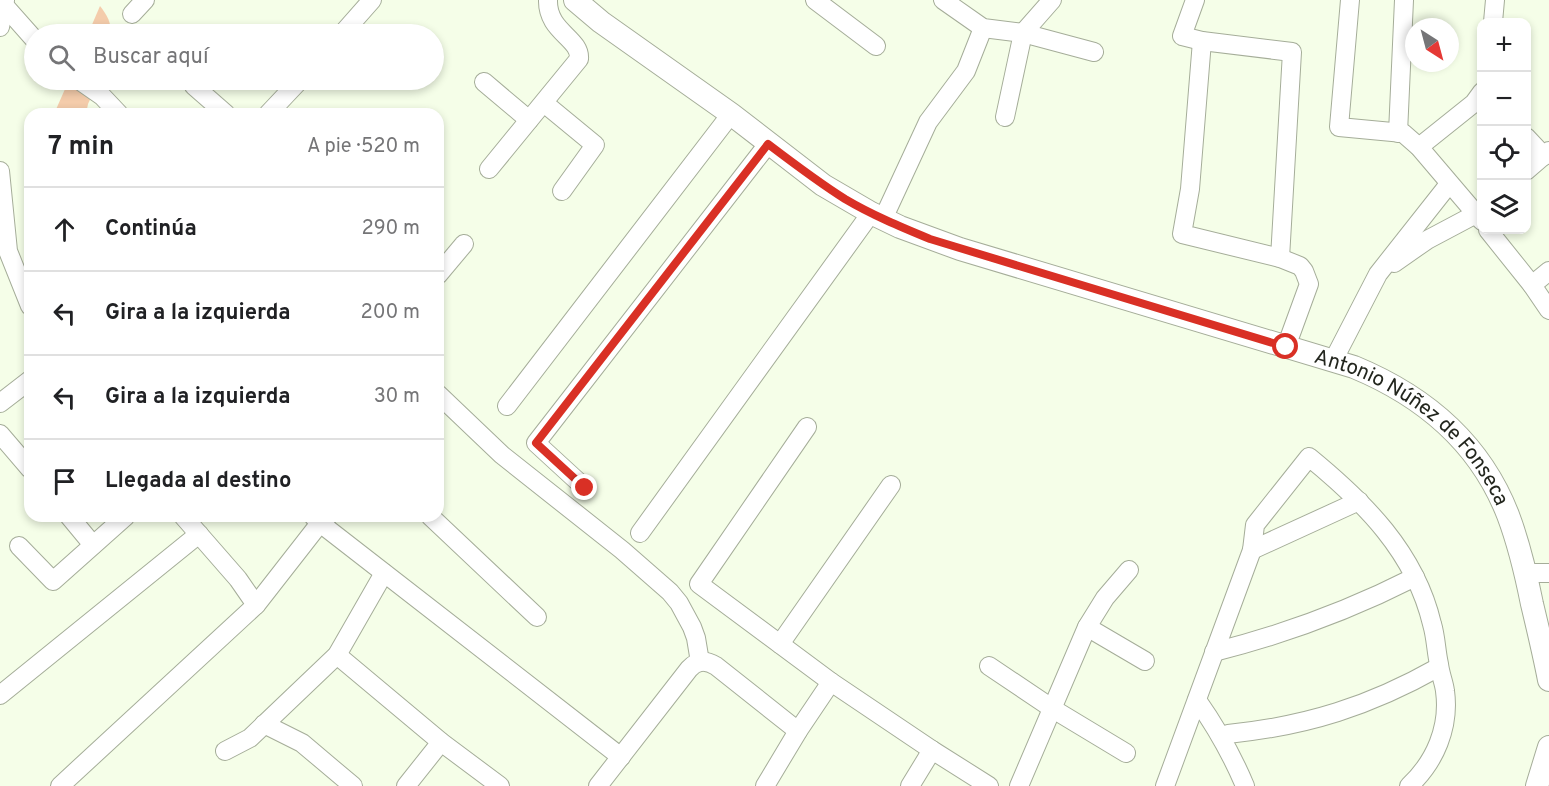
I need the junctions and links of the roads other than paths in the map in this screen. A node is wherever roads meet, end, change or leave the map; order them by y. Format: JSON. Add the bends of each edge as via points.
{"nodes":[{"id":1,"x":145,"y":0,"type":"edge"},
{"id":2,"x":372,"y":0,"type":"edge"},
{"id":3,"x":548,"y":0,"type":"edge"},
{"id":4,"x":575,"y":0,"type":"edge"},
{"id":5,"x":815,"y":0,"type":"edge"},
{"id":6,"x":943,"y":0,"type":"edge"},
{"id":7,"x":1052,"y":0,"type":"edge"},
{"id":8,"x":1195,"y":0,"type":"edge"},
{"id":9,"x":1350,"y":0,"type":"edge"},
{"id":10,"x":1404,"y":0,"type":"edge"},
{"id":11,"x":1495,"y":0,"type":"edge"},
{"id":12,"x":4,"y":2,"type":"edge"},
{"id":13,"x":132,"y":14,"type":"dead end"},
{"id":14,"x":1493,"y":18,"type":"edge"},
{"id":15,"x":351,"y":24,"type":"edge"},
{"id":16,"x":0,"y":27,"type":"edge"},
{"id":17,"x":24,"y":27,"type":"edge"},
{"id":18,"x":982,"y":28,"type":"junction"},
{"id":19,"x":1023,"y":33,"type":"junction"},
{"id":20,"x":1202,"y":41,"type":"junction"},
{"id":21,"x":876,"y":46,"type":"dead end"},
{"id":22,"x":1094,"y":52,"type":"dead end"},
{"id":23,"x":484,"y":82,"type":"dead end"},
{"id":24,"x":93,"y":90,"type":"edge"},
{"id":25,"x":199,"y":90,"type":"edge"},
{"id":26,"x":291,"y":90,"type":"edge"},
{"id":27,"x":1477,"y":99,"type":"edge"},
{"id":28,"x":544,"y":103,"type":"junction"},
{"id":29,"x":113,"y":108,"type":"edge"},
{"id":30,"x":219,"y":108,"type":"edge"},
{"id":31,"x":274,"y":108,"type":"edge"},
{"id":32,"x":731,"y":114,"type":"junction"},
{"id":33,"x":1005,"y":117,"type":"dead end"},
{"id":34,"x":529,"y":120,"type":"junction"},
{"id":35,"x":1398,"y":133,"type":"junction"},
{"id":36,"x":1531,"y":141,"type":"edge"},
{"id":37,"x":768,"y":144,"type":"junction"},
{"id":38,"x":1419,"y":147,"type":"junction"},
{"id":39,"x":1546,"y":154,"type":"edge"},
{"id":40,"x":1531,"y":167,"type":"edge"},
{"id":41,"x":489,"y":169,"type":"dead end"},
{"id":42,"x":0,"y":171,"type":"edge"},
{"id":43,"x":1449,"y":184,"type":"junction"},
{"id":44,"x":562,"y":191,"type":"dead end"},
{"id":45,"x":1477,"y":212,"type":"edge"},
{"id":46,"x":877,"y":216,"type":"junction"},
{"id":47,"x":1477,"y":216,"type":"edge"},
{"id":48,"x":1491,"y":234,"type":"edge"},
{"id":49,"x":464,"y":244,"type":"dead end"},
{"id":50,"x":1280,"y":258,"type":"junction"},
{"id":51,"x":444,"y":268,"type":"edge"},
{"id":52,"x":1549,"y":271,"type":"edge"},
{"id":53,"x":1378,"y":274,"type":"junction"},
{"id":54,"x":1532,"y":285,"type":"junction"},
{"id":55,"x":24,"y":291,"type":"edge"},
{"id":56,"x":1549,"y":310,"type":"edge"},
{"id":57,"x":1286,"y":347,"type":"junction"},
{"id":58,"x":1333,"y":361,"type":"junction"},
{"id":59,"x":24,"y":386,"type":"edge"},
{"id":60,"x":0,"y":403,"type":"edge"},
{"id":61,"x":444,"y":405,"type":"edge"},
{"id":62,"x":507,"y":406,"type":"dead end"},
{"id":63,"x":807,"y":428,"type":"dead end"},
{"id":64,"x":0,"y":434,"type":"edge"},
{"id":65,"x":24,"y":462,"type":"edge"},
{"id":66,"x":891,"y":485,"type":"dead end"},
{"id":67,"x":585,"y":488,"type":"dead end"},
{"id":68,"x":1359,"y":501,"type":"junction"},
{"id":69,"x":74,"y":522,"type":"edge"},
{"id":70,"x":119,"y":522,"type":"edge"},
{"id":71,"x":188,"y":522,"type":"edge"},
{"id":72,"x":317,"y":522,"type":"edge"},
{"id":73,"x":325,"y":522,"type":"edge"},
{"id":74,"x":436,"y":522,"type":"edge"},
{"id":75,"x":640,"y":533,"type":"dead end"},
{"id":76,"x":199,"y":534,"type":"junction"},
{"id":77,"x":93,"y":545,"type":"junction"},
{"id":78,"x":19,"y":546,"type":"dead end"},
{"id":79,"x":1252,"y":550,"type":"junction"},
{"id":80,"x":1129,"y":570,"type":"dead end"},
{"id":81,"x":384,"y":573,"type":"junction"},
{"id":82,"x":1526,"y":573,"type":"junction"},
{"id":83,"x":1549,"y":573,"type":"edge"},
{"id":84,"x":1415,"y":577,"type":"junction"},
{"id":85,"x":256,"y":605,"type":"junction"},
{"id":86,"x":537,"y":617,"type":"dead end"},
{"id":87,"x":1087,"y":627,"type":"junction"},
{"id":88,"x":780,"y":644,"type":"junction"},
{"id":89,"x":1214,"y":652,"type":"junction"},
{"id":90,"x":337,"y":655,"type":"junction"},
{"id":91,"x":1145,"y":661,"type":"dead end"},
{"id":92,"x":700,"y":662,"type":"junction"},
{"id":93,"x":989,"y":666,"type":"dead end"},
{"id":94,"x":1439,"y":667,"type":"junction"},
{"id":95,"x":1549,"y":680,"type":"edge"},
{"id":96,"x":831,"y":682,"type":"junction"},
{"id":97,"x":0,"y":694,"type":"edge"},
{"id":98,"x":1197,"y":700,"type":"junction"},
{"id":99,"x":1053,"y":709,"type":"junction"},
{"id":100,"x":264,"y":724,"type":"junction"},
{"id":101,"x":798,"y":731,"type":"junction"},
{"id":102,"x":1227,"y":734,"type":"dead end"},
{"id":103,"x":441,"y":742,"type":"junction"},
{"id":104,"x":1549,"y":747,"type":"edge"},
{"id":105,"x":932,"y":750,"type":"junction"},
{"id":106,"x":225,"y":751,"type":"dead end"},
{"id":107,"x":1126,"y":753,"type":"dead end"},
{"id":108,"x":621,"y":757,"type":"junction"},
{"id":109,"x":60,"y":786,"type":"edge"},
{"id":110,"x":353,"y":786,"type":"edge"},
{"id":111,"x":406,"y":786,"type":"edge"},
{"id":112,"x":500,"y":786,"type":"edge"},
{"id":113,"x":598,"y":786,"type":"edge"},
{"id":114,"x":765,"y":786,"type":"edge"},
{"id":115,"x":910,"y":786,"type":"edge"},
{"id":116,"x":989,"y":786,"type":"edge"},
{"id":117,"x":1019,"y":786,"type":"edge"},
{"id":118,"x":1165,"y":786,"type":"edge"},
{"id":119,"x":1245,"y":786,"type":"edge"},
{"id":120,"x":1409,"y":786,"type":"edge"},
{"id":121,"x":1537,"y":786,"type":"edge"}],
"edges":[{"from":1,"to":13,"type":"street"},
{"from":2,"to":15,"type":"street"},
{"from":3,"to":28,"type":"street","via":[[555,25],[576,47],[579,56]]},
{"from":4,"to":32,"type":"main road","name":"Antonio Núñez de Fonseca"},
{"from":5,"to":21,"type":"street"},
{"from":6,"to":18,"type":"street"},
{"from":7,"to":19,"type":"street"},
{"from":8,"to":20,"type":"street","via":[[1182,36]]},
{"from":9,"to":35,"type":"street","via":[[1339,126]]},
{"from":10,"to":35,"type":"street"},
{"from":11,"to":14,"type":"street"},
{"from":12,"to":16,"type":"street"},
{"from":12,"to":17,"type":"street"},
{"from":18,"to":19,"type":"street"},
{"from":18,"to":46,"type":"street","via":[[966,71],[928,122]]},
{"from":19,"to":22,"type":"street"},
{"from":19,"to":33,"type":"street"},
{"from":20,"to":50,"type":"street","via":[[1190,189],[1182,234]]},
{"from":20,"to":50,"type":"street","via":[[1292,52]]},
{"from":23,"to":34,"type":"street"},
{"from":24,"to":29,"type":"street"},
{"from":25,"to":30,"type":"street"},
{"from":26,"to":31,"type":"street"},
{"from":27,"to":38,"type":"street"},
{"from":28,"to":34,"type":"street"},
{"from":28,"to":44,"type":"street","via":[[595,145]]},
{"from":32,"to":37,"type":"main road","name":"Antonio Núñez de Fonseca"},
{"from":32,"to":62,"type":"street"},
{"from":34,"to":41,"type":"street"},
{"from":35,"to":38,"type":"street"},
{"from":36,"to":39,"type":"street"},
{"from":37,"to":46,"type":"main road","name":"Antonio Núñez de Fonseca","via":[[823,185]]},
{"from":37,"to":67,"type":"street","via":[[536,443]]},
{"from":38,"to":43,"type":"street"},
{"from":39,"to":40,"type":"street"},
{"from":42,"to":55,"type":"street","via":[[8,251]]},
{"from":43,"to":45,"type":"street"},
{"from":43,"to":53,"type":"street"},
{"from":46,"to":57,"type":"main road","name":"Antonio Núñez de Fonseca","via":[[960,249]]},
{"from":46,"to":75,"type":"street"},
{"from":47,"to":53,"type":"street","via":[[1427,240]]},
{"from":48,"to":54,"type":"street"},
{"from":49,"to":51,"type":"street"},
{"from":50,"to":57,"type":"street","via":[[1300,266],[1309,284]]},
{"from":52,"to":54,"type":"street"},
{"from":53,"to":58,"type":"street"},
{"from":54,"to":56,"type":"street"},
{"from":57,"to":58,"type":"main road","name":"Antonio Núñez de Fonseca"},
{"from":58,"to":82,"type":"main road","name":"Antonio Núñez de Fonseca","via":[[1394,385],[1430,410],[1462,440],[1499,494]]},
{"from":59,"to":60,"type":"street"},
{"from":61,"to":92,"type":"street","via":[[670,592],[692,627]]},
{"from":63,"to":88,"type":"street","via":[[699,584]]},
{"from":64,"to":65,"type":"street"},
{"from":66,"to":88,"type":"street"},
{"from":68,"to":79,"type":"street"},
{"from":68,"to":79,"type":"street","via":[[1309,457],[1255,525]]},
{"from":68,"to":84,"type":"street","via":[[1386,530]]},
{"from":69,"to":77,"type":"street"},
{"from":70,"to":77,"type":"street"},
{"from":71,"to":76,"type":"street"},
{"from":72,"to":85,"type":"street"},
{"from":73,"to":81,"type":"street"},
{"from":74,"to":86,"type":"street"},
{"from":76,"to":85,"type":"street"},
{"from":76,"to":97,"type":"street"},
{"from":77,"to":78,"type":"street","via":[[53,581]]},
{"from":79,"to":89,"type":"street"},
{"from":80,"to":87,"type":"street"},
{"from":81,"to":90,"type":"street"},
{"from":81,"to":108,"type":"street"},
{"from":82,"to":83,"type":"street"},
{"from":82,"to":95,"type":"main road","name":"Antonio Núñez de Fonseca"},
{"from":84,"to":89,"type":"street","via":[[1311,623]]},
{"from":84,"to":94,"type":"street","via":[[1432,624]]},
{"from":85,"to":109,"type":"street"},
{"from":87,"to":91,"type":"street"},
{"from":87,"to":99,"type":"street"},
{"from":88,"to":96,"type":"street"},
{"from":89,"to":98,"type":"street"},
{"from":90,"to":100,"type":"street"},
{"from":90,"to":103,"type":"street"},
{"from":92,"to":101,"type":"street","via":[[716,666]]},
{"from":92,"to":108,"type":"street","via":[[689,669]]},
{"from":93,"to":99,"type":"street"},
{"from":94,"to":102,"type":"street","via":[[1390,693],[1338,713],[1284,727]]},
{"from":94,"to":120,"type":"street","via":[[1446,699],[1443,732],[1433,756]]},
{"from":96,"to":101,"type":"street"},
{"from":96,"to":105,"type":"street"},
{"from":98,"to":118,"type":"street"},
{"from":98,"to":119,"type":"street","via":[[1220,734]]},
{"from":99,"to":107,"type":"street"},
{"from":99,"to":117,"type":"street"},
{"from":100,"to":106,"type":"street","via":[[250,738]]},
{"from":100,"to":110,"type":"street","via":[[303,743]]},
{"from":101,"to":114,"type":"street"},
{"from":103,"to":111,"type":"street"},
{"from":103,"to":112,"type":"street"},
{"from":104,"to":121,"type":"main road"},
{"from":105,"to":115,"type":"street"},
{"from":105,"to":116,"type":"street"},
{"from":108,"to":113,"type":"street"}]}
